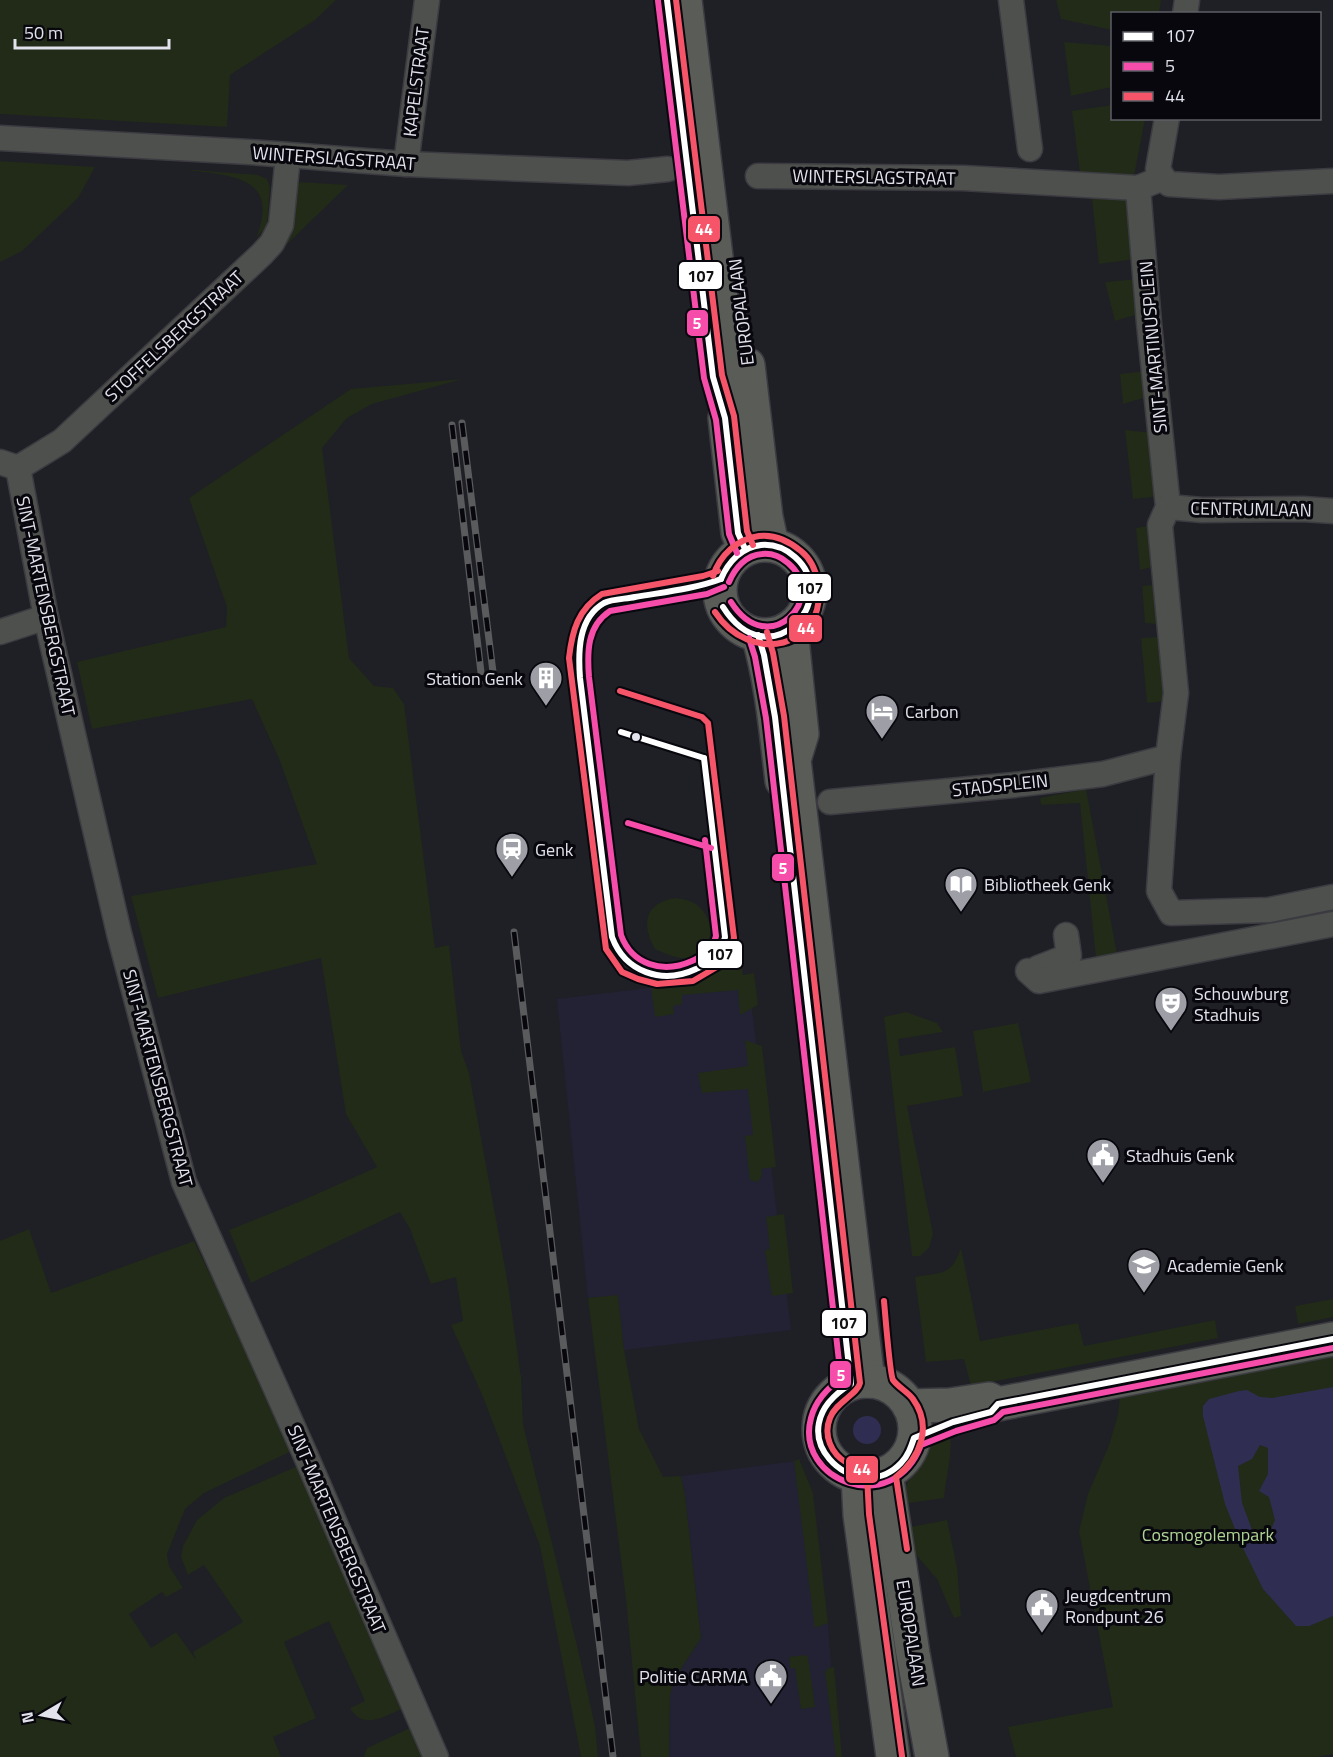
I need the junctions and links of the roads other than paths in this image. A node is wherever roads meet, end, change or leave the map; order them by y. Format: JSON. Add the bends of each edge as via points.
{"nodes":[{"id":1,"x":427,"y":0,"type":"edge"},
{"id":2,"x":685,"y":0,"type":"edge"},
{"id":3,"x":702,"y":0,"type":"edge"},
{"id":4,"x":1011,"y":0,"type":"edge"},
{"id":5,"x":1167,"y":120,"type":"edge"},
{"id":6,"x":0,"y":138,"type":"edge"},
{"id":7,"x":1030,"y":149,"type":"dead end"},
{"id":8,"x":288,"y":156,"type":"junction"},
{"id":9,"x":406,"y":164,"type":"junction"},
{"id":10,"x":669,"y":169,"type":"dead end"},
{"id":11,"x":758,"y":176,"type":"dead end"},
{"id":12,"x":1166,"y":181,"type":"junction"},
{"id":13,"x":1333,"y":181,"type":"edge"},
{"id":14,"x":1138,"y":188,"type":"junction"},
{"id":15,"x":767,"y":397,"type":"dead end"},
{"id":16,"x":9,"y":465,"type":"edge"},
{"id":17,"x":1168,"y":507,"type":"junction"},
{"id":18,"x":1333,"y":511,"type":"edge"},
{"id":19,"x":761,"y":537,"type":"junction"},
{"id":20,"x":46,"y":617,"type":"junction"},
{"id":21,"x":791,"y":630,"type":"junction"},
{"id":22,"x":0,"y":632,"type":"edge"},
{"id":23,"x":758,"y":635,"type":"junction"},
{"id":24,"x":802,"y":734,"type":"junction"},
{"id":25,"x":1168,"y":757,"type":"junction"},
{"id":26,"x":1333,"y":897,"type":"edge"},
{"id":27,"x":1333,"y":924,"type":"edge"},
{"id":28,"x":1066,"y":935,"type":"dead end"},
{"id":29,"x":1333,"y":1339,"type":"edge"},
{"id":30,"x":860,"y":1383,"type":"junction"},
{"id":31,"x":998,"y":1404,"type":"junction"},
{"id":32,"x":909,"y":1406,"type":"junction"},
{"id":33,"x":914,"y":1438,"type":"junction"},
{"id":34,"x":872,"y":1475,"type":"junction"},
{"id":35,"x":436,"y":1757,"type":"edge"},
{"id":36,"x":893,"y":1757,"type":"edge"},
{"id":37,"x":932,"y":1757,"type":"edge"}],
"edges":[{"from":1,"to":9,"type":"street","name":"KAPELSTRAAT"},
{"from":2,"to":19,"type":"main road","name":"EUROPALAAN","via":[[733,397],[720,403],[738,533]]},
{"from":3,"to":19,"type":"main road","name":"EUROPALAAN"},
{"from":4,"to":7,"type":"street"},
{"from":5,"to":12,"type":"street","via":[[1158,169]]},
{"from":6,"to":8,"type":"street","name":"WINTERSLAGSTRAAT"},
{"from":8,"to":9,"type":"street","name":"WINTERSLAGSTRAAT"},
{"from":8,"to":16,"type":"street","name":"STOFFELSBERGSTRAAT","via":[[281,225],[272,243],[62,441]]},
{"from":9,"to":10,"type":"street","name":"WINTERSLAGSTRAAT","via":[[628,172]]},
{"from":11,"to":14,"type":"street","name":"WINTERSLAGSTRAAT","via":[[1028,181]]},
{"from":12,"to":13,"type":"street","via":[[1219,187]]},
{"from":12,"to":14,"type":"street"},
{"from":14,"to":17,"type":"street","name":"SINT-MARTINUSPLEIN"},
{"from":15,"to":19,"type":"street","via":[[774,468]]},
{"from":16,"to":20,"type":"street","name":"SINT-MARTENSBERGSTRAAT"},
{"from":17,"to":18,"type":"street","name":"CENTRUMLAAN"},
{"from":17,"to":25,"type":"street","via":[[1160,525],[1176,693]]},
{"from":19,"to":21,"type":"main road","via":[[795,556],[809,578],[808,604]]},
{"from":19,"to":23,"type":"main road","via":[[734,557],[722,575],[720,592],[722,604],[734,623]]},
{"from":20,"to":22,"type":"street"},
{"from":20,"to":35,"type":"street","name":"SINT-MARTENSBERGSTRAAT","via":[[119,933],[184,1182]]},
{"from":21,"to":23,"type":"main road"},
{"from":21,"to":24,"type":"main road"},
{"from":23,"to":30,"type":"main road","via":[[775,717]]},
{"from":24,"to":25,"type":"street","name":"STADSPLEIN","via":[[822,794],[862,799],[1103,774]]},
{"from":24,"to":30,"type":"main road","via":[[794,760]]},
{"from":25,"to":26,"type":"street","via":[[1159,891],[1171,913],[1269,910]]},
{"from":27,"to":28,"type":"street","via":[[1039,981],[1033,969],[1069,956]]},
{"from":29,"to":31,"type":"main road"},
{"from":30,"to":32,"type":"main road","via":[[884,1384],[899,1393]]},
{"from":30,"to":34,"type":"main road","via":[[841,1389],[825,1405],[819,1434],[826,1456],[846,1473]]},
{"from":31,"to":32,"type":"main road","via":[[989,1399]]},
{"from":31,"to":33,"type":"main road","via":[[991,1412]]},
{"from":32,"to":33,"type":"main road"},
{"from":33,"to":34,"type":"main road","via":[[899,1465]]},
{"from":34,"to":36,"type":"main road","name":"EUROPALAAN","via":[[860,1515]]},
{"from":34,"to":37,"type":"main road","name":"EUROPALAAN"}]}
